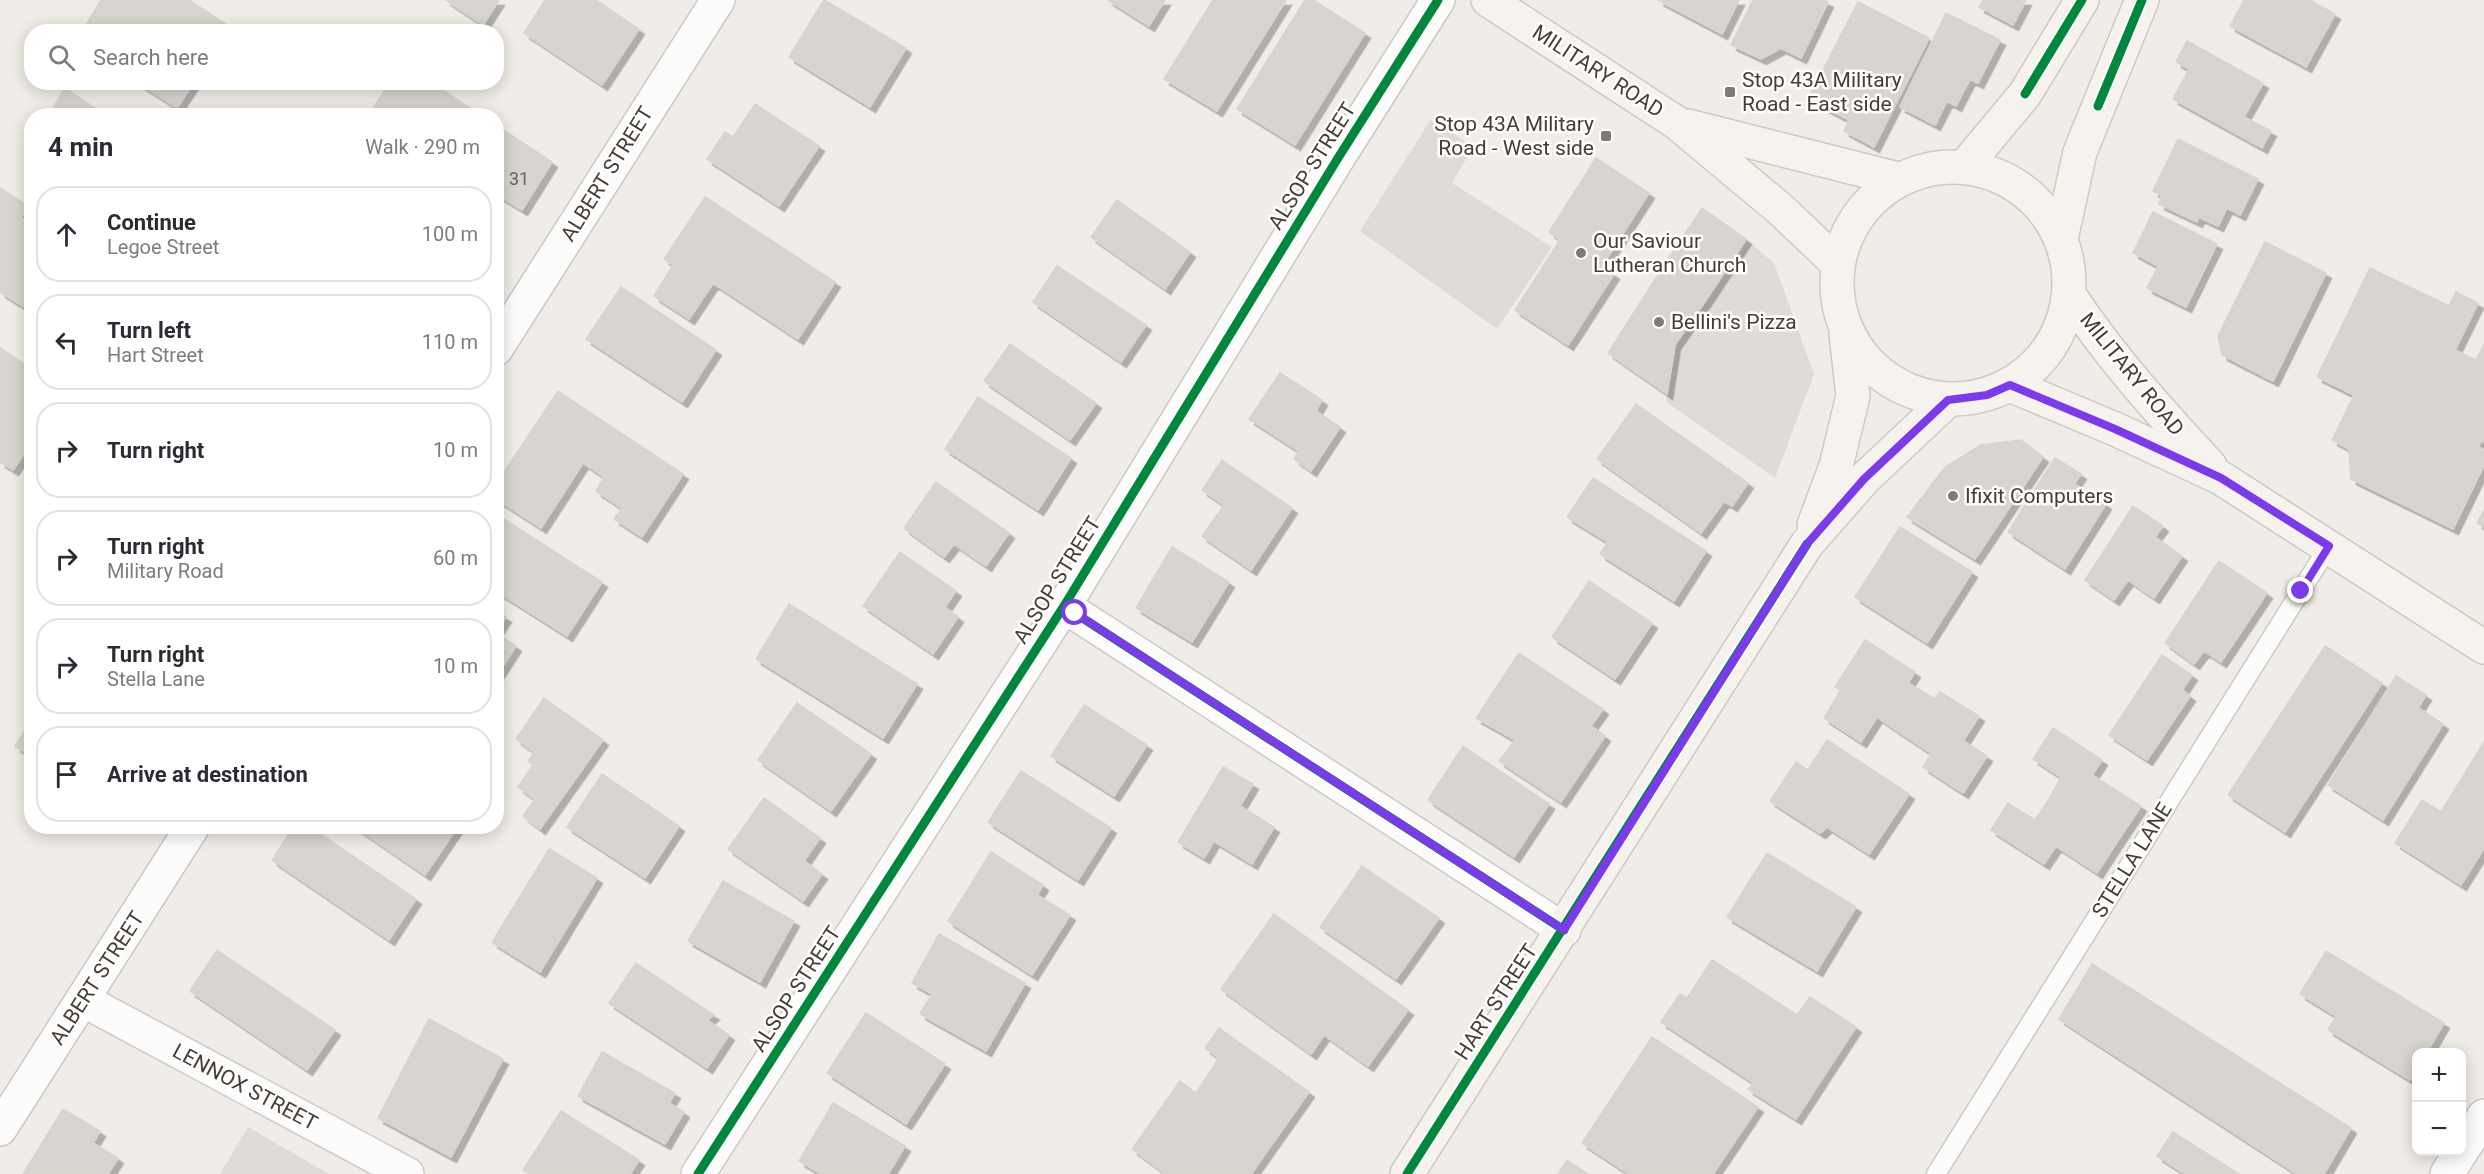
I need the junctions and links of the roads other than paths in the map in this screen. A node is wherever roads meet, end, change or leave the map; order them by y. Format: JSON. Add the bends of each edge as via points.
{"nodes":[{"id":1,"x":717,"y":0,"type":"edge"},
{"id":2,"x":1438,"y":0,"type":"edge"},
{"id":3,"x":1488,"y":0,"type":"edge"},
{"id":4,"x":2082,"y":0,"type":"edge"},
{"id":5,"x":2142,"y":0,"type":"edge"},
{"id":6,"x":1677,"y":123,"type":"junction"},
{"id":7,"x":1965,"y":166,"type":"junction"},
{"id":8,"x":1898,"y":179,"type":"junction"},
{"id":9,"x":2061,"y":239,"type":"junction"},
{"id":10,"x":1838,"y":264,"type":"junction"},
{"id":11,"x":2070,"y":296,"type":"junction"},
{"id":12,"x":1845,"y":328,"type":"junction"},
{"id":13,"x":504,"y":336,"type":"edge"},
{"id":14,"x":2010,"y":385,"type":"junction"},
{"id":15,"x":1948,"y":400,"type":"junction"},
{"id":16,"x":2221,"y":478,"type":"junction"},
{"id":17,"x":1807,"y":544,"type":"junction"},
{"id":18,"x":2329,"y":546,"type":"junction"},
{"id":19,"x":1064,"y":606,"type":"junction"},
{"id":20,"x":2484,"y":647,"type":"edge"},
{"id":21,"x":188,"y":834,"type":"edge"},
{"id":22,"x":1564,"y":930,"type":"junction"},
{"id":23,"x":83,"y":1000,"type":"junction"},
{"id":24,"x":2484,"y":1116,"type":"edge"},
{"id":25,"x":0,"y":1129,"type":"edge"},
{"id":26,"x":407,"y":1174,"type":"edge"},
{"id":27,"x":699,"y":1174,"type":"edge"},
{"id":28,"x":1407,"y":1174,"type":"edge"},
{"id":29,"x":1936,"y":1174,"type":"edge"},
{"id":30,"x":2447,"y":1174,"type":"edge"}],
"edges":[{"from":1,"to":13,"type":"street","name":"ALBERT STREET"},
{"from":2,"to":19,"type":"street","name":"ALSOP STREET"},
{"from":3,"to":6,"type":"main road","name":"MILITARY ROAD"},
{"from":4,"to":7,"type":"main road","via":[[2025,94]]},
{"from":5,"to":9,"type":"main road","via":[[2080,152]]},
{"from":6,"to":8,"type":"main road","name":"MILITARY ROAD"},
{"from":6,"to":10,"type":"main road","name":"MILITARY ROAD","via":[[1780,209]]},
{"from":7,"to":8,"type":"main road","via":[[1933,167]]},
{"from":7,"to":9,"type":"main road","via":[[1992,172],[2027,191]]},
{"from":8,"to":10,"type":"main road","via":[[1871,200],[1851,228]]},
{"from":9,"to":11,"type":"main road","via":[[2069,265]]},
{"from":10,"to":12,"type":"main road","via":[[1836,282]]},
{"from":11,"to":14,"type":"main road","via":[[2059,334],[2031,371]]},
{"from":11,"to":16,"type":"main road","name":"MILITARY ROAD","via":[[2140,390]]},
{"from":12,"to":15,"type":"main road","via":[[1861,355],[1878,373],[1900,387]]},
{"from":12,"to":17,"type":"main road","name":"HART STREET","via":[[1853,396],[1836,466]]},
{"from":14,"to":15,"type":"main road","via":[[1987,395]]},
{"from":14,"to":16,"type":"main road","name":"MILITARY ROAD"},
{"from":15,"to":17,"type":"main road","name":"HART STREET","via":[[1864,479]]},
{"from":16,"to":18,"type":"main road","name":"MILITARY ROAD"},
{"from":17,"to":22,"type":"main road","name":"HART STREET"},
{"from":18,"to":20,"type":"main road","name":"MILITARY ROAD"},
{"from":18,"to":29,"type":"lane","name":"STELLA LANE"},
{"from":19,"to":22,"type":"street"},
{"from":19,"to":27,"type":"street","name":"ALSOP STREET"},
{"from":21,"to":23,"type":"street","name":"ALBERT STREET"},
{"from":22,"to":28,"type":"main road","name":"HART STREET"},
{"from":23,"to":25,"type":"street","name":"ALBERT STREET"},
{"from":23,"to":26,"type":"street","name":"LENNOX STREET"},
{"from":24,"to":30,"type":"street"}]}
